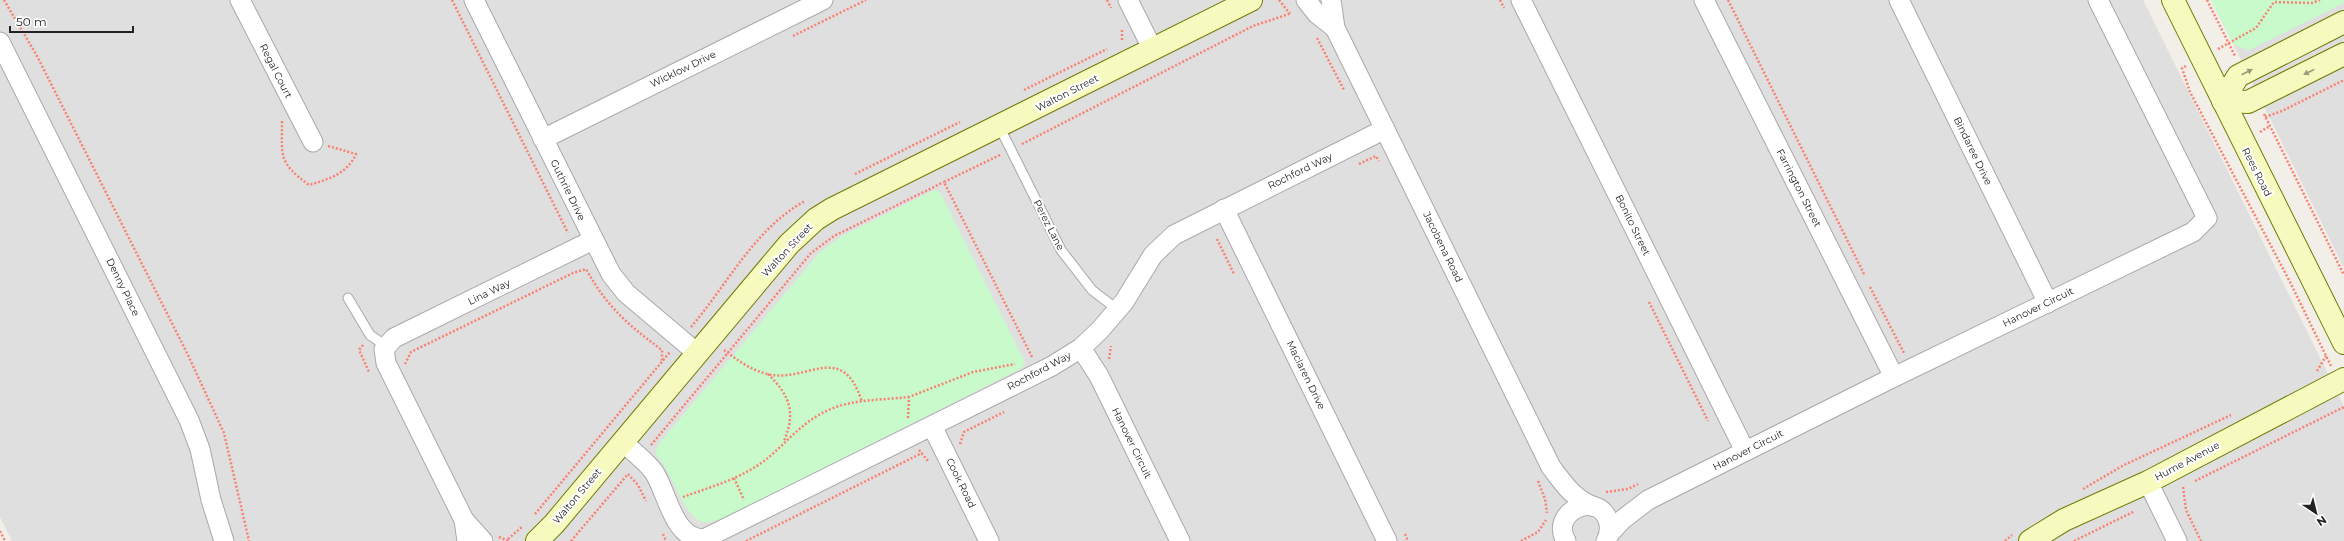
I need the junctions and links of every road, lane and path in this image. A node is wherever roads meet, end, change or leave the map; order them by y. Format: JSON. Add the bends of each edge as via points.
{"nodes":[{"id":1,"x":4,"y":0,"type":"edge"},
{"id":2,"x":240,"y":0,"type":"edge"},
{"id":3,"x":452,"y":0,"type":"edge"},
{"id":4,"x":474,"y":0,"type":"edge"},
{"id":5,"x":822,"y":0,"type":"edge"},
{"id":6,"x":1107,"y":0,"type":"edge"},
{"id":7,"x":1128,"y":0,"type":"edge"},
{"id":8,"x":1256,"y":0,"type":"edge"},
{"id":9,"x":1306,"y":0,"type":"edge"},
{"id":10,"x":1331,"y":0,"type":"edge"},
{"id":11,"x":1521,"y":0,"type":"edge"},
{"id":12,"x":1704,"y":0,"type":"edge"},
{"id":13,"x":1728,"y":0,"type":"edge"},
{"id":14,"x":1899,"y":0,"type":"edge"},
{"id":15,"x":2098,"y":0,"type":"edge"},
{"id":16,"x":2173,"y":0,"type":"edge"},
{"id":17,"x":1113,"y":13,"type":"dead end"},
{"id":18,"x":2344,"y":22,"type":"edge"},
{"id":19,"x":1120,"y":26,"type":"dead end"},
{"id":20,"x":1335,"y":28,"type":"junction"},
{"id":21,"x":0,"y":42,"type":"edge"},
{"id":22,"x":1122,"y":42,"type":"dead end"},
{"id":23,"x":1153,"y":50,"type":"junction"},
{"id":24,"x":2344,"y":54,"type":"edge"},
{"id":25,"x":2344,"y":80,"type":"edge"},
{"id":26,"x":2223,"y":101,"type":"junction"},
{"id":27,"x":2265,"y":117,"type":"dead end"},
{"id":28,"x":999,"y":126,"type":"junction"},
{"id":29,"x":2270,"y":126,"type":"dead end"},
{"id":30,"x":1385,"y":129,"type":"junction"},
{"id":31,"x":543,"y":139,"type":"junction"},
{"id":32,"x":313,"y":142,"type":"dead end"},
{"id":33,"x":1382,"y":165,"type":"dead end"},
{"id":34,"x":1352,"y":166,"type":"dead end"},
{"id":35,"x":944,"y":182,"type":"dead end"},
{"id":36,"x":1224,"y":209,"type":"junction"},
{"id":37,"x":561,"y":237,"type":"dead end"},
{"id":38,"x":593,"y":240,"type":"junction"},
{"id":39,"x":1864,"y":275,"type":"dead end"},
{"id":40,"x":2344,"y":275,"type":"edge"},
{"id":41,"x":1868,"y":282,"type":"dead end"},
{"id":42,"x":348,"y":298,"type":"dead end"},
{"id":43,"x":2048,"y":303,"type":"junction"},
{"id":44,"x":1118,"y":310,"type":"junction"},
{"id":45,"x":688,"y":322,"type":"dead end"},
{"id":46,"x":370,"y":335,"type":"junction"},
{"id":47,"x":1115,"y":340,"type":"dead end"},
{"id":48,"x":2344,"y":343,"type":"edge"},
{"id":49,"x":386,"y":346,"type":"junction"},
{"id":50,"x":704,"y":346,"type":"junction"},
{"id":51,"x":728,"y":353,"type":"junction"},
{"id":52,"x":1904,"y":353,"type":"dead end"},
{"id":53,"x":1086,"y":355,"type":"junction"},
{"id":54,"x":2326,"y":356,"type":"dead end"},
{"id":55,"x":662,"y":362,"type":"dead end"},
{"id":56,"x":408,"y":371,"type":"dead end"},
{"id":57,"x":768,"y":374,"type":"junction"},
{"id":58,"x":1894,"y":377,"type":"junction"},
{"id":59,"x":2313,"y":377,"type":"dead end"},
{"id":60,"x":373,"y":379,"type":"dead end"},
{"id":61,"x":2344,"y":379,"type":"edge"},
{"id":62,"x":909,"y":397,"type":"dead end"},
{"id":63,"x":862,"y":402,"type":"junction"},
{"id":64,"x":2344,"y":407,"type":"edge"},
{"id":65,"x":1011,"y":408,"type":"dead end"},
{"id":66,"x":2236,"y":413,"type":"dead end"},
{"id":67,"x":932,"y":426,"type":"junction"},
{"id":68,"x":784,"y":441,"type":"junction"},
{"id":69,"x":623,"y":442,"type":"junction"},
{"id":70,"x":964,"y":451,"type":"dead end"},
{"id":71,"x":1745,"y":451,"type":"junction"},
{"id":72,"x":921,"y":453,"type":"dead end"},
{"id":73,"x":640,"y":458,"type":"junction"},
{"id":74,"x":1544,"y":473,"type":"junction"},
{"id":75,"x":628,"y":474,"type":"junction"},
{"id":76,"x":2183,"y":487,"type":"junction"},
{"id":77,"x":2082,"y":489,"type":"dead end"},
{"id":78,"x":2152,"y":491,"type":"junction"},
{"id":79,"x":1648,"y":500,"type":"junction"},
{"id":80,"x":669,"y":502,"type":"junction"},
{"id":81,"x":1593,"y":506,"type":"junction"},
{"id":82,"x":1546,"y":513,"type":"dead end"},
{"id":83,"x":464,"y":520,"type":"junction"},
{"id":84,"x":660,"y":529,"type":"dead end"},
{"id":85,"x":0,"y":531,"type":"edge"},
{"id":86,"x":1564,"y":531,"type":"edge"},
{"id":87,"x":2023,"y":536,"type":"edge"},
{"id":88,"x":1607,"y":538,"type":"edge"},
{"id":89,"x":697,"y":540,"type":"edge"},
{"id":90,"x":5,"y":541,"type":"edge"},
{"id":91,"x":224,"y":541,"type":"edge"},
{"id":92,"x":249,"y":541,"type":"edge"},
{"id":93,"x":467,"y":541,"type":"edge"},
{"id":94,"x":483,"y":541,"type":"edge"},
{"id":95,"x":537,"y":541,"type":"edge"},
{"id":96,"x":571,"y":541,"type":"edge"},
{"id":97,"x":666,"y":541,"type":"edge"},
{"id":98,"x":746,"y":541,"type":"edge"},
{"id":99,"x":989,"y":541,"type":"edge"},
{"id":100,"x":1180,"y":541,"type":"edge"},
{"id":101,"x":1387,"y":541,"type":"edge"},
{"id":102,"x":1548,"y":541,"type":"edge"},
{"id":103,"x":2005,"y":541,"type":"edge"},
{"id":104,"x":2074,"y":541,"type":"edge"},
{"id":105,"x":2177,"y":541,"type":"edge"},
{"id":106,"x":2201,"y":541,"type":"edge"}],
"edges":[{"from":1,"to":92,"type":"path","via":[[22,26],[188,355],[224,433]]},
{"from":2,"to":32,"type":"street","name":"Regal Court"},
{"from":3,"to":37,"type":"path","via":[[566,229],[568,234]]},
{"from":4,"to":31,"type":"street","name":"Guthrie Drive"},
{"from":5,"to":31,"type":"street","name":"Wicklow Drive"},
{"from":6,"to":17,"type":"path"},
{"from":7,"to":23,"type":"street"},
{"from":8,"to":23,"type":"street","name":"Walton Street"},
{"from":9,"to":20,"type":"street","name":"Jacobena Road","via":[[1317,14]]},
{"from":10,"to":20,"type":"street","name":"Jacobena Road"},
{"from":11,"to":71,"type":"street","name":"Bonito Street"},
{"from":12,"to":58,"type":"street","name":"Farrington Street"},
{"from":13,"to":39,"type":"path"},
{"from":14,"to":43,"type":"street","name":"Bindaree Drive"},
{"from":15,"to":43,"type":"street","name":"Hanover Circuit","via":[[2207,218],[2193,232]]},
{"from":16,"to":26,"type":"street","name":"Rees Road"},
{"from":26,"to":18,"type":"street","one_way":true,"via":[[2238,76]]},
{"from":19,"to":22,"type":"path","via":[[1123,33]]},
{"from":20,"to":30,"type":"street","name":"Jacobena Road"},
{"from":21,"to":91,"type":"street","name":"Denny Place","via":[[189,420],[200,449],[211,500]]},
{"from":23,"to":28,"type":"street","name":"Walton Street"},
{"from":24,"to":26,"type":"street","one_way":true,"via":[[2248,102]]},
{"from":25,"to":27,"type":"path"},
{"from":26,"to":48,"type":"street","name":"Rees Road"},
{"from":28,"to":44,"type":"lane","name":"Perez Lane","via":[[1061,250],[1092,290]]},
{"from":28,"to":50,"type":"street","name":"Walton Street","via":[[816,219],[789,244]]},
{"from":29,"to":40,"type":"path"},
{"from":30,"to":36,"type":"street","name":"Rochford Way"},
{"from":30,"to":74,"type":"street","name":"Jacobena Road"},
{"from":31,"to":38,"type":"street","name":"Guthrie Drive"},
{"from":33,"to":34,"type":"path","via":[[1376,156]]},
{"from":35,"to":51,"type":"path","via":[[834,236],[812,253]]},
{"from":36,"to":44,"type":"street","name":"Rochford Way","via":[[1185,228],[1163,244],[1153,254]]},
{"from":36,"to":101,"type":"street","name":"Maclaren Drive"},
{"from":38,"to":49,"type":"street","name":"Lina Way","via":[[394,338]]},
{"from":38,"to":50,"type":"street","name":"Guthrie Drive","via":[[621,289]]},
{"from":41,"to":52,"type":"path"},
{"from":42,"to":46,"type":"lane"},
{"from":43,"to":58,"type":"street","name":"Hanover Circuit"},
{"from":44,"to":53,"type":"street","name":"Rochford Way"},
{"from":45,"to":50,"type":"path","via":[[694,324]]},
{"from":46,"to":49,"type":"lane"},
{"from":46,"to":60,"type":"path","via":[[358,350]]},
{"from":47,"to":53,"type":"path"},
{"from":49,"to":83,"type":"street","via":[[383,355],[386,364]]},
{"from":50,"to":51,"type":"path"},
{"from":50,"to":69,"type":"street","name":"Walton Street"},
{"from":51,"to":57,"type":"path","via":[[746,366]]},
{"from":51,"to":73,"type":"path"},
{"from":53,"to":67,"type":"street","name":"Rochford Way","via":[[1052,366]]},
{"from":53,"to":100,"type":"street","name":"Hanover Circuit"},
{"from":54,"to":59,"type":"path"},
{"from":55,"to":56,"type":"path","via":[[662,350],[618,316],[596,288],[586,269],[549,284],[411,352],[405,366]]},
{"from":57,"to":63,"type":"path","via":[[801,374],[821,367],[836,369],[853,382]]},
{"from":57,"to":68,"type":"path","via":[[780,387],[790,408],[790,429]]},
{"from":58,"to":71,"type":"street","name":"Hanover Circuit"},
{"from":61,"to":78,"type":"street","name":"Hume Avenue"},
{"from":62,"to":63,"type":"path"},
{"from":63,"to":68,"type":"path","via":[[830,409],[799,428]]},
{"from":64,"to":76,"type":"path"},
{"from":65,"to":70,"type":"path","via":[[964,432],[960,444]]},
{"from":66,"to":77,"type":"path","via":[[2124,465]]},
{"from":67,"to":89,"type":"street","name":"Rochford Way","via":[[715,534]]},
{"from":67,"to":99,"type":"street","name":"Cook Road"},
{"from":68,"to":80,"type":"path","via":[[763,462],[745,473]]},
{"from":69,"to":73,"type":"street","name":"Rochford Way"},
{"from":69,"to":95,"type":"street","name":"Walton Street"},
{"from":71,"to":79,"type":"street","name":"Hanover Circuit"},
{"from":72,"to":98,"type":"path"},
{"from":73,"to":75,"type":"path"},
{"from":73,"to":80,"type":"street","name":"Rochford Way","via":[[654,473]]},
{"from":74,"to":81,"type":"street","name":"Jacobena Road","via":[[1581,502]]},
{"from":74,"to":82,"type":"path"},
{"from":74,"to":86,"type":"street","name":"Jacobena Road","via":[[1560,505]]},
{"from":75,"to":80,"type":"path","via":[[638,484],[652,512]]},
{"from":75,"to":96,"type":"path"},
{"from":76,"to":78,"type":"path"},
{"from":76,"to":106,"type":"path","via":[[2186,510]]},
{"from":78,"to":87,"type":"street","name":"Hume Avenue"},
{"from":78,"to":104,"type":"path"},
{"from":78,"to":105,"type":"street"},
{"from":79,"to":81,"type":"street","via":[[1614,508]]},
{"from":79,"to":88,"type":"street","via":[[1622,520]]},
{"from":80,"to":89,"type":"street","name":"Rochford Way","via":[[683,532]]},
{"from":81,"to":86,"type":"street","via":[[1575,507],[1569,512]]},
{"from":81,"to":88,"type":"street","via":[[1607,517]]},
{"from":83,"to":93,"type":"street"},
{"from":83,"to":94,"type":"street"},
{"from":84,"to":97,"type":"path"},
{"from":85,"to":90,"type":"path"},
{"from":86,"to":102,"type":"street"},
{"from":87,"to":103,"type":"path"}]}
